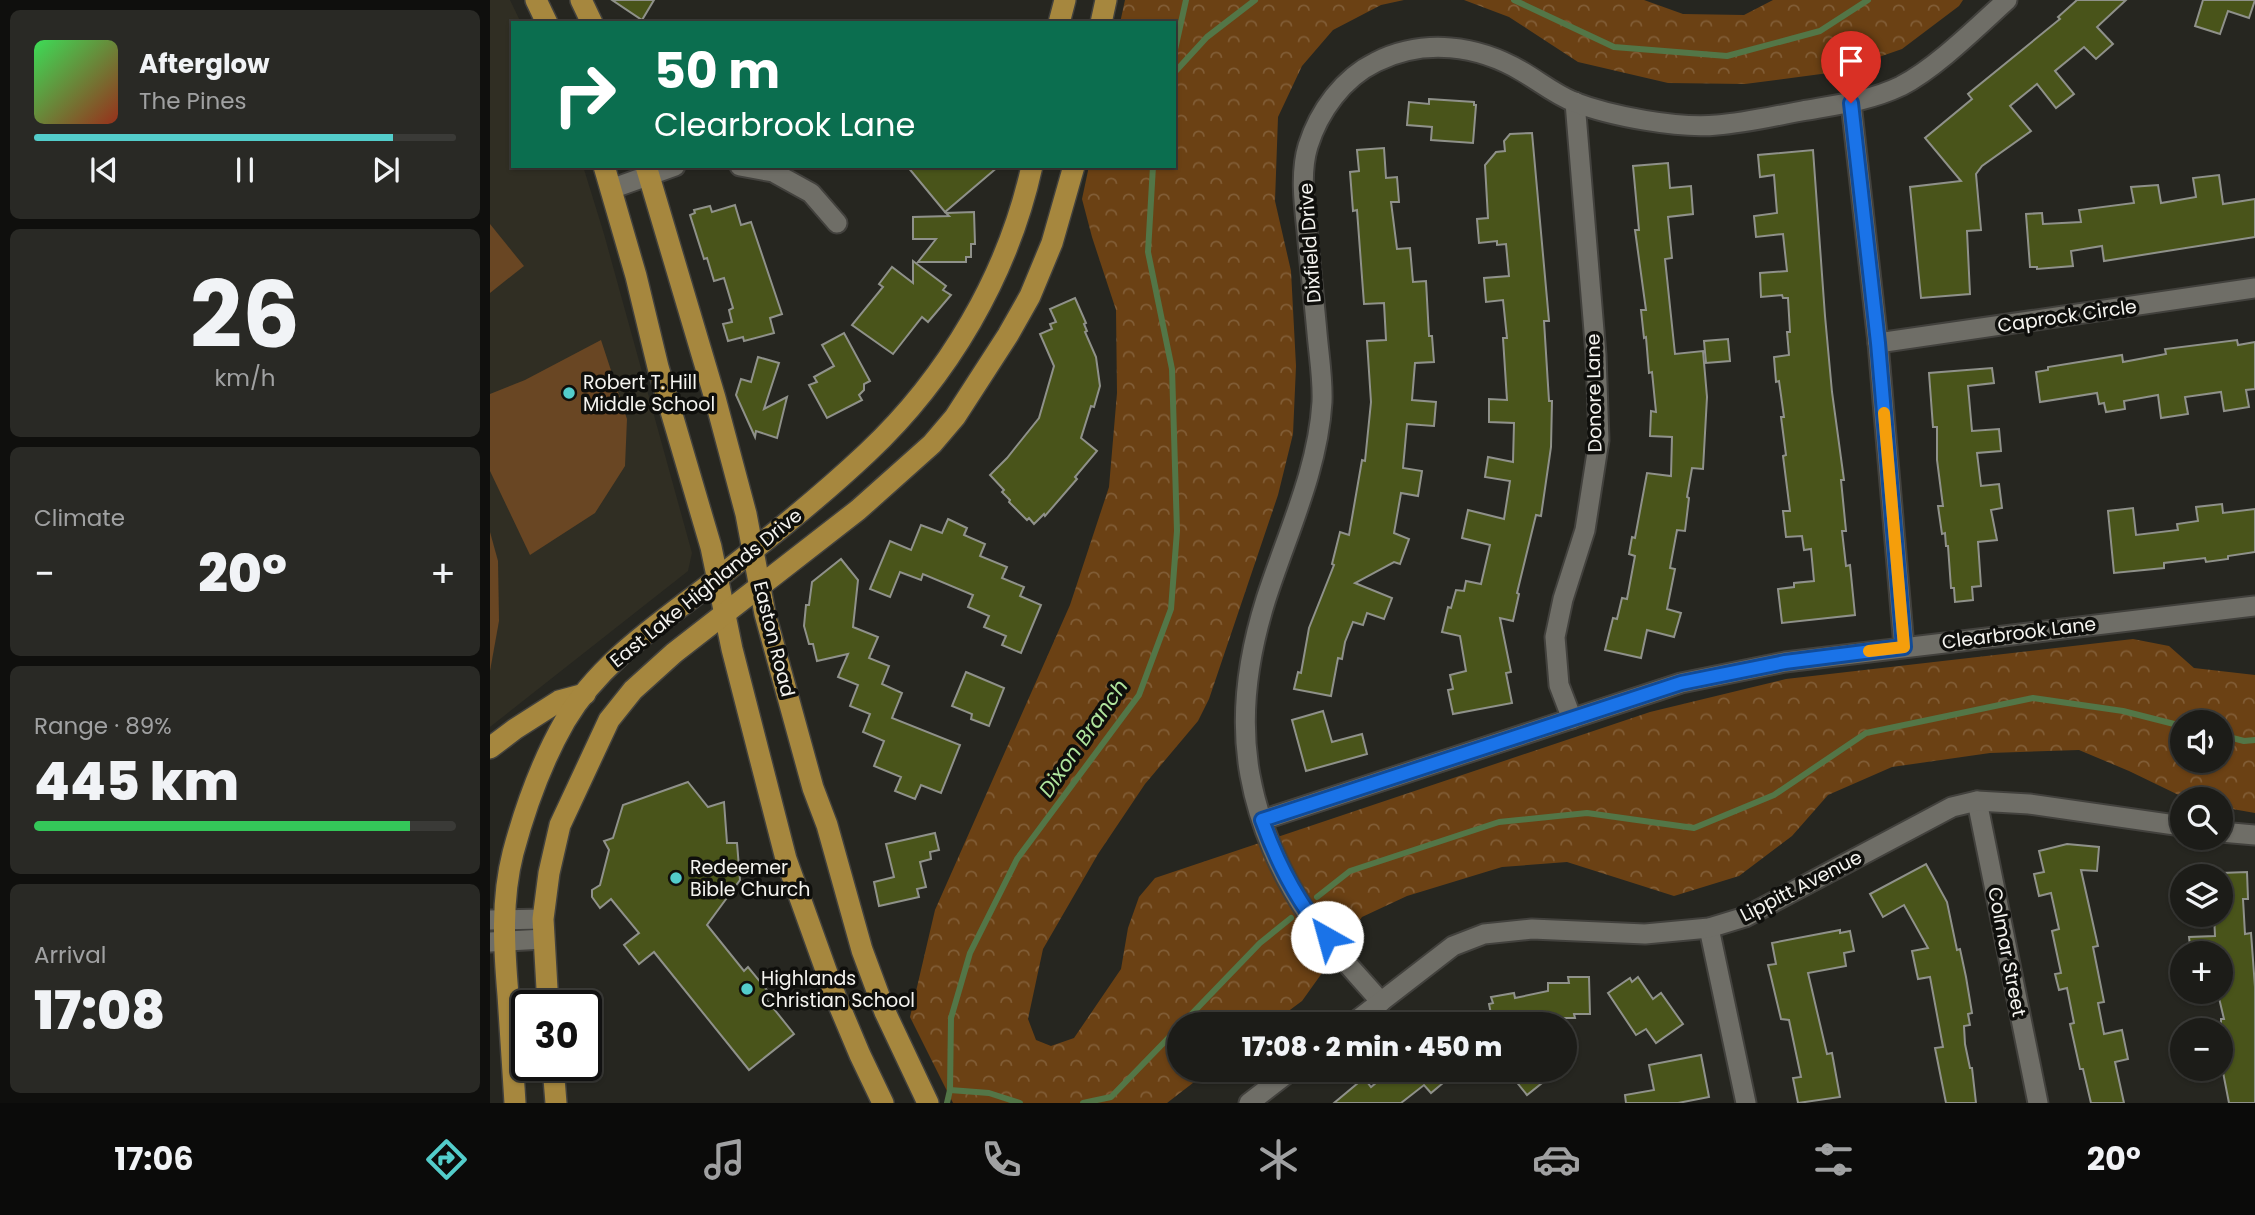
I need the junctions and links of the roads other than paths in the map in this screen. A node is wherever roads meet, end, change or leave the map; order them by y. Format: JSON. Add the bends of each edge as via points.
{"nodes":[{"id":1,"x":536,"y":0,"type":"edge"},
{"id":2,"x":581,"y":0,"type":"edge"},
{"id":3,"x":1065,"y":0,"type":"edge"},
{"id":4,"x":1105,"y":0,"type":"edge"},
{"id":5,"x":2007,"y":0,"type":"edge"},
{"id":6,"x":546,"y":21,"type":"edge"},
{"id":7,"x":591,"y":21,"type":"edge"},
{"id":8,"x":1060,"y":21,"type":"edge"},
{"id":9,"x":1101,"y":21,"type":"edge"},
{"id":10,"x":1575,"y":102,"type":"junction"},
{"id":11,"x":1851,"y":103,"type":"junction"},
{"id":12,"x":605,"y":168,"type":"edge"},
{"id":13,"x":751,"y":168,"type":"edge"},
{"id":14,"x":1031,"y":168,"type":"edge"},
{"id":15,"x":1073,"y":168,"type":"edge"},
{"id":16,"x":648,"y":170,"type":"edge"},
{"id":17,"x":611,"y":189,"type":"junction"},
{"id":18,"x":837,"y":223,"type":"dead end"},
{"id":19,"x":2255,"y":288,"type":"edge"},
{"id":20,"x":1878,"y":343,"type":"junction"},
{"id":21,"x":753,"y":550,"type":"junction"},
{"id":22,"x":718,"y":578,"type":"junction"},
{"id":23,"x":760,"y":586,"type":"junction"},
{"id":24,"x":2255,"y":606,"type":"edge"},
{"id":25,"x":725,"y":614,"type":"junction"},
{"id":26,"x":1904,"y":647,"type":"junction"},
{"id":27,"x":585,"y":694,"type":"junction"},
{"id":28,"x":1572,"y":719,"type":"junction"},
{"id":29,"x":490,"y":748,"type":"edge"},
{"id":30,"x":1977,"y":801,"type":"junction"},
{"id":31,"x":1262,"y":820,"type":"junction"},
{"id":32,"x":2170,"y":824,"type":"edge"},
{"id":33,"x":2233,"y":833,"type":"edge"},
{"id":34,"x":2255,"y":835,"type":"edge"},
{"id":35,"x":1709,"y":928,"type":"junction"},
{"id":36,"x":543,"y":929,"type":"junction"},
{"id":37,"x":497,"y":930,"type":"edge"},
{"id":38,"x":547,"y":990,"type":"edge"},
{"id":39,"x":1381,"y":1002,"type":"junction"},
{"id":40,"x":1368,"y":1012,"type":"edge"},
{"id":41,"x":554,"y":1081,"type":"edge"},
{"id":42,"x":1276,"y":1082,"type":"edge"},
{"id":43,"x":515,"y":1103,"type":"edge"},
{"id":44,"x":556,"y":1103,"type":"edge"},
{"id":45,"x":883,"y":1103,"type":"edge"},
{"id":46,"x":928,"y":1103,"type":"edge"},
{"id":47,"x":1249,"y":1103,"type":"edge"},
{"id":48,"x":1746,"y":1103,"type":"edge"},
{"id":49,"x":2038,"y":1103,"type":"edge"}],
"edges":[{"from":1,"to":6,"type":"main road"},
{"from":2,"to":7,"type":"main road"},
{"from":3,"to":8,"type":"main road"},
{"from":4,"to":9,"type":"main road"},
{"from":5,"to":11,"type":"street","name":"Dixfield Drive","via":[[1905,84]]},
{"from":10,"to":11,"type":"street","name":"Dixfield Drive","via":[[1622,116],[1714,126]]},
{"from":10,"to":28,"type":"street","name":"Donore Lane","via":[[1599,440],[1585,530],[1555,637],[1559,685]]},
{"from":10,"to":31,"type":"street","name":"Dixfield Drive","via":[[1496,57],[1449,46],[1413,49],[1359,71],[1344,84],[1319,121],[1307,149],[1303,194],[1322,397],[1318,440],[1253,645],[1245,694],[1250,779]]},
{"from":11,"to":20,"type":"street"},
{"from":12,"to":17,"type":"main road","name":"Easton Road"},
{"from":13,"to":18,"type":"street","via":[[773,172],[811,193]]},
{"from":14,"to":21,"type":"main road","name":"East Lake Highlands Drive","via":[[995,278],[928,387],[868,452]]},
{"from":15,"to":23,"type":"main road","name":"East Lake Highlands Drive","via":[[1052,243],[1030,296],[955,417],[932,444],[858,510]]},
{"from":16,"to":17,"type":"street"},
{"from":16,"to":21,"type":"main road","name":"Easton Road","via":[[715,398]]},
{"from":17,"to":22,"type":"main road","name":"Easton Road"},
{"from":19,"to":20,"type":"street","name":"Caprock Circle"},
{"from":20,"to":26,"type":"street"},
{"from":21,"to":22,"type":"main road","name":"East Lake Highlands Drive"},
{"from":21,"to":23,"type":"main road","name":"Easton Road"},
{"from":22,"to":25,"type":"main road","name":"Easton Road"},
{"from":22,"to":27,"type":"main road","name":"East Lake Highlands Drive","via":[[621,655]]},
{"from":23,"to":25,"type":"main road","name":"East Lake Highlands Drive"},
{"from":23,"to":46,"type":"main road","name":"Easton Road","via":[[813,789],[862,950],[905,1059]]},
{"from":24,"to":26,"type":"street","name":"Clearbrook Lane"},
{"from":25,"to":36,"type":"main road","name":"East Lake Highlands Drive","via":[[633,690],[609,720],[560,825]]},
{"from":25,"to":45,"type":"main road","name":"Easton Road","via":[[786,859],[836,998]]},
{"from":26,"to":28,"type":"street","name":"Clearbrook Lane","via":[[1785,662],[1681,683]]},
{"from":27,"to":29,"type":"main road","via":[[559,701]]},
{"from":27,"to":37,"type":"main road","name":"East Lake Highlands Drive","via":[[566,719],[527,807]]},
{"from":28,"to":31,"type":"street","name":"Clearbrook Lane"},
{"from":30,"to":32,"type":"street","name":"Lippitt Avenue"},
{"from":30,"to":35,"type":"street","name":"Lippitt Avenue","via":[[1952,807],[1745,917]]},
{"from":30,"to":49,"type":"street","name":"Colmar Street"},
{"from":31,"to":39,"type":"street","name":"Dixfield Drive","via":[[1276,860],[1310,917]]},
{"from":33,"to":34,"type":"street"},
{"from":35,"to":39,"type":"street","name":"Lippitt Avenue","via":[[1646,934],[1532,929],[1484,934],[1453,946]]},
{"from":35,"to":48,"type":"street"},
{"from":36,"to":37,"type":"street"},
{"from":36,"to":38,"type":"main road","name":"East Lake Highlands Drive"},
{"from":37,"to":43,"type":"main road","name":"East Lake Highlands Drive"},
{"from":39,"to":40,"type":"street","name":"Lippitt Avenue"},
{"from":41,"to":44,"type":"main road"},
{"from":42,"to":47,"type":"street"}]}
